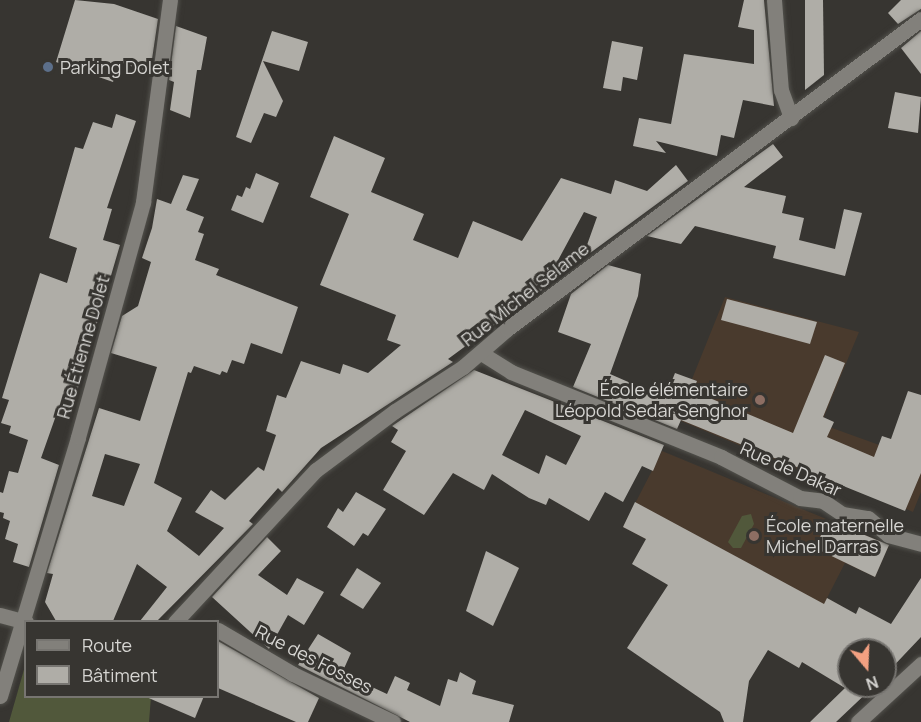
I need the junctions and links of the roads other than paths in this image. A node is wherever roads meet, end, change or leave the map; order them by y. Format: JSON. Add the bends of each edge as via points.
{"nodes":[{"id":1,"x":170,"y":0,"type":"edge"},
{"id":2,"x":774,"y":0,"type":"edge"},
{"id":3,"x":921,"y":19,"type":"edge"},
{"id":4,"x":791,"y":118,"type":"junction"},
{"id":5,"x":481,"y":353,"type":"junction"},
{"id":6,"x":921,"y":544,"type":"edge"},
{"id":7,"x":0,"y":615,"type":"edge"},
{"id":8,"x":26,"y":620,"type":"edge"},
{"id":9,"x":176,"y":620,"type":"edge"},
{"id":10,"x":24,"y":621,"type":"edge"},
{"id":11,"x":24,"y":627,"type":"edge"},
{"id":12,"x":219,"y":631,"type":"edge"},
{"id":13,"x":921,"y":664,"type":"edge"},
{"id":14,"x":0,"y":696,"type":"edge"},
{"id":15,"x":393,"y":722,"type":"edge"},
{"id":16,"x":858,"y":722,"type":"edge"}],
"edges":[{"from":1,"to":8,"type":"street","name":"Rue Étienne Dolet","via":[[143,201]]},
{"from":2,"to":4,"type":"street","via":[[780,90]]},
{"from":3,"to":4,"type":"street","name":"Rue Michel Sélame"},
{"from":4,"to":5,"type":"street","name":"Rue Michel Sélame","via":[[507,329]]},
{"from":5,"to":6,"type":"street","name":"Rue de Dakar","via":[[548,388],[721,457],[800,498],[823,501],[842,514],[868,518],[888,535]]},
{"from":5,"to":9,"type":"street","name":"Rue Michel Sélame","via":[[316,470]]},
{"from":7,"to":10,"type":"street"},
{"from":11,"to":14,"type":"street","name":"Rue Étienne Dolet"},
{"from":12,"to":15,"type":"street","name":"Rue des Fosses","via":[[292,674]]},
{"from":13,"to":16,"type":"street"}]}
